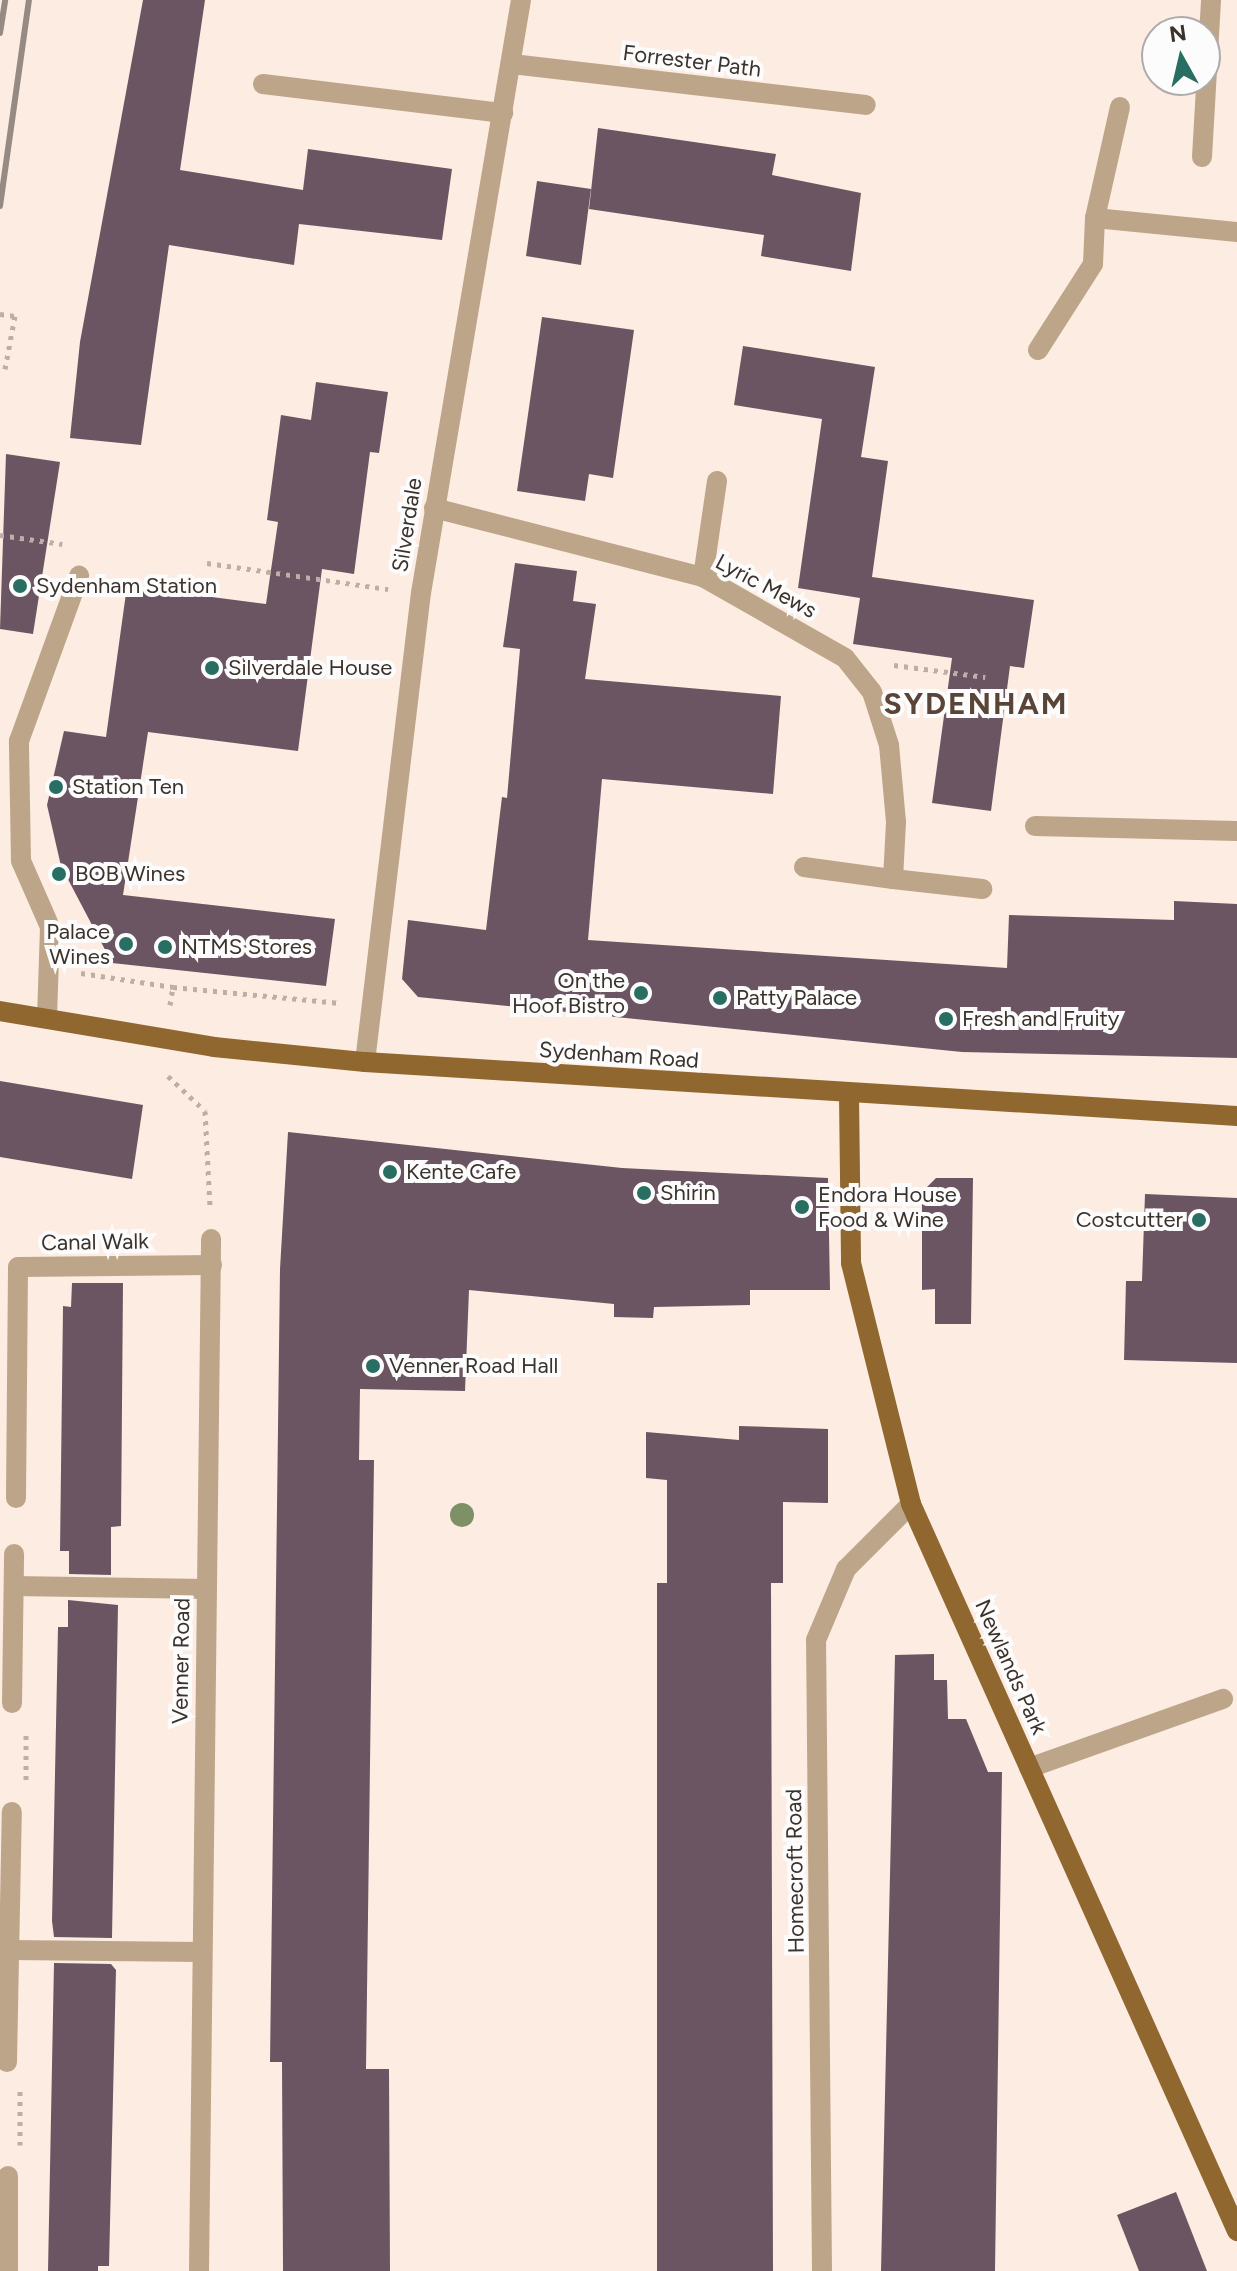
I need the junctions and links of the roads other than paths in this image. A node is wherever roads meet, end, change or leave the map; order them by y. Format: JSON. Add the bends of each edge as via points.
{"nodes":[{"id":1,"x":521,"y":0,"type":"edge"},
{"id":2,"x":1211,"y":0,"type":"edge"},
{"id":3,"x":512,"y":64,"type":"junction"},
{"id":4,"x":263,"y":84,"type":"dead end"},
{"id":5,"x":866,"y":105,"type":"dead end"},
{"id":6,"x":1120,"y":107,"type":"dead end"},
{"id":7,"x":503,"y":113,"type":"junction"},
{"id":8,"x":1202,"y":157,"type":"dead end"},
{"id":9,"x":1095,"y":218,"type":"junction"},
{"id":10,"x":1237,"y":232,"type":"edge"},
{"id":11,"x":1038,"y":350,"type":"dead end"},
{"id":12,"x":717,"y":481,"type":"dead end"},
{"id":13,"x":434,"y":508,"type":"junction"},
{"id":14,"x":79,"y":576,"type":"dead end"},
{"id":15,"x":703,"y":577,"type":"junction"},
{"id":16,"x":1035,"y":826,"type":"dead end"},
{"id":17,"x":1237,"y":831,"type":"edge"},
{"id":18,"x":804,"y":867,"type":"dead end"},
{"id":19,"x":893,"y":879,"type":"junction"},
{"id":20,"x":982,"y":889,"type":"dead end"},
{"id":21,"x":0,"y":1011,"type":"edge"},
{"id":22,"x":47,"y":1018,"type":"junction"},
{"id":23,"x":365,"y":1062,"type":"junction"},
{"id":24,"x":849,"y":1095,"type":"junction"},
{"id":25,"x":1237,"y":1116,"type":"edge"},
{"id":26,"x":211,"y":1239,"type":"road end"},
{"id":27,"x":212,"y":1265,"type":"junction"},
{"id":28,"x":16,"y":1498,"type":"dead end"},
{"id":29,"x":911,"y":1504,"type":"junction"},
{"id":30,"x":14,"y":1554,"type":"dead end"},
{"id":31,"x":14,"y":1586,"type":"junction"},
{"id":32,"x":206,"y":1589,"type":"junction"},
{"id":33,"x":1223,"y":1699,"type":"dead end"},
{"id":34,"x":12,"y":1703,"type":"road end"},
{"id":35,"x":1029,"y":1768,"type":"junction"},
{"id":36,"x":12,"y":1812,"type":"road end"},
{"id":37,"x":10,"y":1950,"type":"junction"},
{"id":38,"x":200,"y":1952,"type":"junction"},
{"id":39,"x":7,"y":2062,"type":"road end"},
{"id":40,"x":8,"y":2176,"type":"road end"},
{"id":41,"x":1237,"y":2231,"type":"edge"},
{"id":42,"x":8,"y":2271,"type":"edge"},
{"id":43,"x":199,"y":2271,"type":"edge"},
{"id":44,"x":822,"y":2271,"type":"edge"}],
"edges":[{"from":1,"to":3,"type":"street","name":"Silverdale"},
{"from":2,"to":8,"type":"street"},
{"from":3,"to":5,"type":"street","name":"Forrester Path"},
{"from":3,"to":7,"type":"street","name":"Silverdale"},
{"from":4,"to":7,"type":"street"},
{"from":6,"to":9,"type":"street"},
{"from":7,"to":13,"type":"street","name":"Silverdale"},
{"from":9,"to":10,"type":"street"},
{"from":9,"to":11,"type":"street","via":[[1093,264]]},
{"from":12,"to":15,"type":"street"},
{"from":13,"to":15,"type":"street","name":"Lyric Mews"},
{"from":13,"to":23,"type":"street","name":"Silverdale"},
{"from":14,"to":22,"type":"street","via":[[19,741],[21,861],[50,927],[53,967]]},
{"from":15,"to":19,"type":"street","name":"Lyric Mews","via":[[845,658],[872,692],[889,745],[896,822]]},
{"from":16,"to":17,"type":"street"},
{"from":18,"to":19,"type":"street"},
{"from":19,"to":20,"type":"street"},
{"from":21,"to":22,"type":"main road","name":"Sydenham Road"},
{"from":22,"to":23,"type":"main road","name":"Sydenham Road","via":[[214,1047]]},
{"from":23,"to":24,"type":"main road","name":"Sydenham Road"},
{"from":24,"to":25,"type":"main road","name":"Sydenham Road"},
{"from":24,"to":29,"type":"main road","name":"Newlands Park","via":[[851,1263]]},
{"from":26,"to":27,"type":"street","name":"Venner Road"},
{"from":27,"to":28,"type":"street","name":"Canal Walk","via":[[18,1267]]},
{"from":27,"to":32,"type":"street","name":"Venner Road"},
{"from":29,"to":35,"type":"main road","name":"Newlands Park"},
{"from":29,"to":44,"type":"street","name":"Homecroft Road","via":[[846,1569],[816,1640]]},
{"from":30,"to":31,"type":"street"},
{"from":31,"to":32,"type":"street"},
{"from":31,"to":34,"type":"street"},
{"from":32,"to":38,"type":"street","name":"Venner Road"},
{"from":33,"to":35,"type":"street"},
{"from":35,"to":41,"type":"main road","name":"Newlands Park"},
{"from":36,"to":37,"type":"street"},
{"from":37,"to":38,"type":"street"},
{"from":37,"to":39,"type":"street"},
{"from":38,"to":43,"type":"street","name":"Venner Road"},
{"from":40,"to":42,"type":"street"}]}
